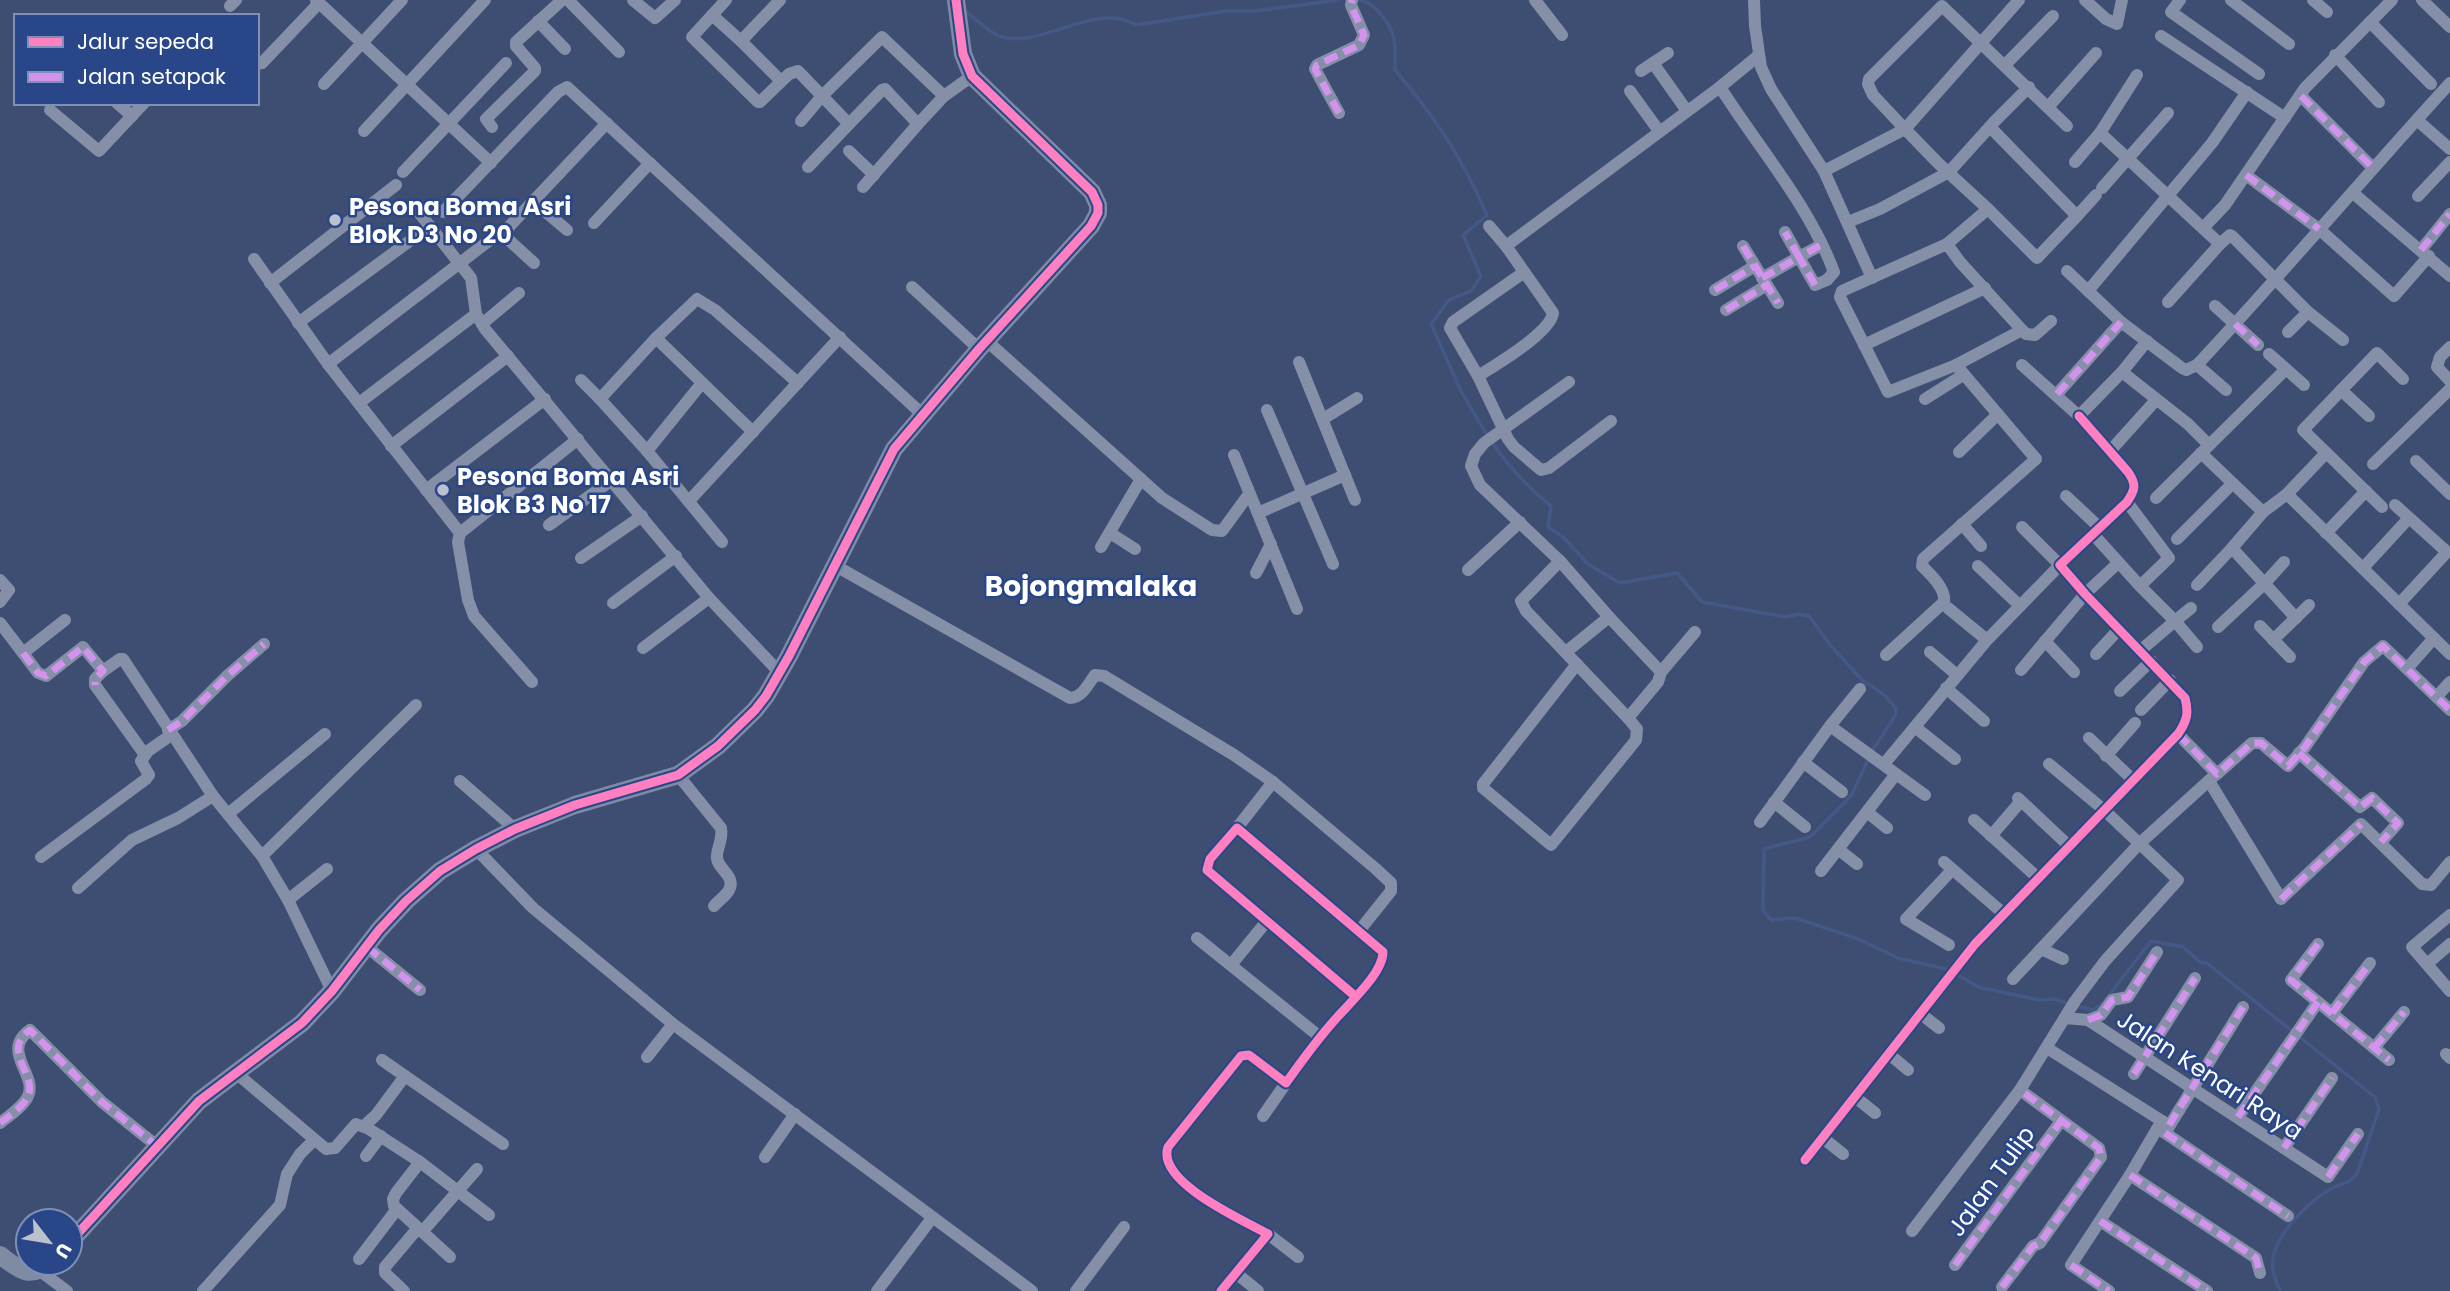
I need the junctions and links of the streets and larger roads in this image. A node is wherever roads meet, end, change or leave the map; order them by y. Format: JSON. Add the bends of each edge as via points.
{"nodes":[{"id":1,"x":402,"y":0,"type":"edge"},
{"id":2,"x":485,"y":0,"type":"edge"},
{"id":3,"x":562,"y":0,"type":"edge"},
{"id":4,"x":568,"y":0,"type":"edge"},
{"id":5,"x":633,"y":0,"type":"edge"},
{"id":6,"x":676,"y":0,"type":"edge"},
{"id":7,"x":726,"y":0,"type":"edge"},
{"id":8,"x":780,"y":0,"type":"edge"},
{"id":9,"x":956,"y":0,"type":"edge"},
{"id":10,"x":1535,"y":0,"type":"edge"},
{"id":11,"x":1755,"y":0,"type":"edge"},
{"id":12,"x":2019,"y":0,"type":"edge"},
{"id":13,"x":2085,"y":0,"type":"edge"},
{"id":14,"x":2122,"y":0,"type":"edge"},
{"id":15,"x":2180,"y":0,"type":"edge"},
{"id":16,"x":2231,"y":0,"type":"edge"},
{"id":17,"x":2313,"y":0,"type":"edge"},
{"id":18,"x":2392,"y":0,"type":"edge"},
{"id":19,"x":2423,"y":0,"type":"edge"},
{"id":20,"x":317,"y":2,"type":"edge"},
{"id":21,"x":1351,"y":3,"type":"edge"},
{"id":22,"x":2327,"y":12,"type":"dead end"},
{"id":23,"x":712,"y":15,"type":"junction"},
{"id":24,"x":2053,"y":16,"type":"dead end"},
{"id":25,"x":538,"y":21,"type":"junction"},
{"id":26,"x":2370,"y":22,"type":"junction"},
{"id":27,"x":2450,"y":27,"type":"edge"},
{"id":28,"x":1562,"y":35,"type":"dead end"},
{"id":29,"x":2161,"y":36,"type":"dead end"},
{"id":30,"x":741,"y":41,"type":"junction"},
{"id":31,"x":1981,"y":42,"type":"junction"},
{"id":32,"x":362,"y":43,"type":"junction"},
{"id":33,"x":2289,"y":44,"type":"dead end"},
{"id":34,"x":565,"y":49,"type":"dead end"},
{"id":35,"x":620,"y":52,"type":"dead end"},
{"id":36,"x":1668,"y":53,"type":"dead end"},
{"id":37,"x":2096,"y":53,"type":"dead end"},
{"id":38,"x":2336,"y":55,"type":"junction"},
{"id":39,"x":1758,"y":56,"type":"junction"},
{"id":40,"x":506,"y":63,"type":"dead end"},
{"id":41,"x":1653,"y":63,"type":"junction"},
{"id":42,"x":259,"y":64,"type":"edge"},
{"id":43,"x":2006,"y":65,"type":"junction"},
{"id":44,"x":1641,"y":71,"type":"dead end"},
{"id":45,"x":2259,"y":74,"type":"dead end"},
{"id":46,"x":2137,"y":75,"type":"dead end"},
{"id":47,"x":972,"y":76,"type":"junction"},
{"id":48,"x":782,"y":81,"type":"junction"},
{"id":49,"x":2450,"y":83,"type":"edge"},
{"id":50,"x":324,"y":84,"type":"dead end"},
{"id":51,"x":407,"y":84,"type":"junction"},
{"id":52,"x":2431,"y":84,"type":"dead end"},
{"id":53,"x":1720,"y":87,"type":"junction"},
{"id":54,"x":2029,"y":88,"type":"junction"},
{"id":55,"x":1630,"y":91,"type":"dead end"},
{"id":56,"x":2247,"y":92,"type":"junction"},
{"id":57,"x":822,"y":96,"type":"junction"},
{"id":58,"x":944,"y":96,"type":"junction"},
{"id":59,"x":2301,"y":96,"type":"junction"},
{"id":60,"x":2379,"y":102,"type":"dead end"},
{"id":61,"x":119,"y":105,"type":"edge"},
{"id":62,"x":142,"y":105,"type":"edge"},
{"id":63,"x":2049,"y":106,"type":"junction"},
{"id":64,"x":50,"y":110,"type":"dead end"},
{"id":65,"x":1687,"y":111,"type":"junction"},
{"id":66,"x":1339,"y":113,"type":"dead end"},
{"id":67,"x":2168,"y":113,"type":"dead end"},
{"id":68,"x":132,"y":116,"type":"junction"},
{"id":69,"x":2285,"y":118,"type":"junction"},
{"id":70,"x":485,"y":119,"type":"dead end"},
{"id":71,"x":2417,"y":120,"type":"junction"},
{"id":72,"x":801,"y":121,"type":"dead end"},
{"id":73,"x":448,"y":122,"type":"junction"},
{"id":74,"x":607,"y":123,"type":"junction"},
{"id":75,"x":849,"y":124,"type":"junction"},
{"id":76,"x":918,"y":124,"type":"junction"},
{"id":77,"x":2067,"y":125,"type":"dead end"},
{"id":78,"x":1990,"y":127,"type":"junction"},
{"id":79,"x":1905,"y":129,"type":"junction"},
{"id":80,"x":364,"y":131,"type":"dead end"},
{"id":81,"x":1660,"y":131,"type":"junction"},
{"id":82,"x":2100,"y":133,"type":"junction"},
{"id":83,"x":2450,"y":149,"type":"edge"},
{"id":84,"x":849,"y":151,"type":"dead end"},
{"id":85,"x":2127,"y":160,"type":"junction"},
{"id":86,"x":2075,"y":162,"type":"dead end"},
{"id":87,"x":2450,"y":162,"type":"edge"},
{"id":88,"x":491,"y":163,"type":"junction"},
{"id":89,"x":650,"y":163,"type":"junction"},
{"id":90,"x":808,"y":167,"type":"dead end"},
{"id":91,"x":2373,"y":168,"type":"junction"},
{"id":92,"x":1824,"y":171,"type":"junction"},
{"id":93,"x":403,"y":172,"type":"dead end"},
{"id":94,"x":1949,"y":172,"type":"junction"},
{"id":95,"x":874,"y":175,"type":"junction"},
{"id":96,"x":2246,"y":175,"type":"junction"},
{"id":97,"x":396,"y":185,"type":"dead end"},
{"id":98,"x":863,"y":187,"type":"dead end"},
{"id":99,"x":2353,"y":193,"type":"junction"},
{"id":100,"x":2166,"y":196,"type":"junction"},
{"id":101,"x":2418,"y":196,"type":"dead end"},
{"id":102,"x":534,"y":202,"type":"junction"},
{"id":103,"x":1988,"y":209,"type":"junction"},
{"id":104,"x":417,"y":210,"type":"dead end"},
{"id":105,"x":443,"y":212,"type":"dead end"},
{"id":106,"x":2450,"y":214,"type":"edge"},
{"id":107,"x":2077,"y":216,"type":"junction"},
{"id":108,"x":1848,"y":222,"type":"junction"},
{"id":109,"x":594,"y":223,"type":"dead end"},
{"id":110,"x":430,"y":226,"type":"junction"},
{"id":111,"x":1489,"y":226,"type":"dead end"},
{"id":112,"x":2203,"y":228,"type":"junction"},
{"id":113,"x":2319,"y":229,"type":"junction"},
{"id":114,"x":567,"y":230,"type":"dead end"},
{"id":115,"x":1785,"y":232,"type":"dead end"},
{"id":116,"x":490,"y":240,"type":"dead end"},
{"id":117,"x":1947,"y":244,"type":"junction"},
{"id":118,"x":2220,"y":244,"type":"junction"},
{"id":119,"x":1821,"y":245,"type":"junction"},
{"id":120,"x":1506,"y":246,"type":"junction"},
{"id":121,"x":1743,"y":246,"type":"dead end"},
{"id":122,"x":2425,"y":253,"type":"junction"},
{"id":123,"x":1799,"y":257,"type":"junction"},
{"id":124,"x":254,"y":259,"type":"dead end"},
{"id":125,"x":460,"y":263,"type":"junction"},
{"id":126,"x":534,"y":263,"type":"dead end"},
{"id":127,"x":1755,"y":266,"type":"junction"},
{"id":128,"x":2067,"y":271,"type":"dead end"},
{"id":129,"x":1523,"y":273,"type":"junction"},
{"id":130,"x":2450,"y":276,"type":"edge"},
{"id":131,"x":1872,"y":278,"type":"junction"},
{"id":132,"x":2275,"y":278,"type":"junction"},
{"id":133,"x":1765,"y":281,"type":"junction"},
{"id":134,"x":270,"y":283,"type":"junction"},
{"id":135,"x":912,"y":287,"type":"dead end"},
{"id":136,"x":1985,"y":288,"type":"junction"},
{"id":137,"x":1715,"y":290,"type":"dead end"},
{"id":138,"x":2088,"y":291,"type":"junction"},
{"id":139,"x":519,"y":293,"type":"dead end"},
{"id":140,"x":2168,"y":302,"type":"dead end"},
{"id":141,"x":1778,"y":303,"type":"dead end"},
{"id":142,"x":2215,"y":306,"type":"dead end"},
{"id":143,"x":1726,"y":310,"type":"dead end"},
{"id":144,"x":2308,"y":312,"type":"junction"},
{"id":145,"x":479,"y":319,"type":"junction"},
{"id":146,"x":2051,"y":321,"type":"dead end"},
{"id":147,"x":2121,"y":322,"type":"junction"},
{"id":148,"x":298,"y":323,"type":"junction"},
{"id":149,"x":2235,"y":324,"type":"junction"},
{"id":150,"x":2022,"y":330,"type":"junction"},
{"id":151,"x":2288,"y":332,"type":"dead end"},
{"id":152,"x":840,"y":337,"type":"junction"},
{"id":153,"x":656,"y":338,"type":"junction"},
{"id":154,"x":2343,"y":340,"type":"dead end"},
{"id":155,"x":2147,"y":341,"type":"junction"},
{"id":156,"x":983,"y":345,"type":"junction"},
{"id":157,"x":1864,"y":345,"type":"junction"},
{"id":158,"x":2258,"y":345,"type":"dead end"},
{"id":159,"x":2450,"y":347,"type":"edge"},
{"id":160,"x":2269,"y":354,"type":"dead end"},
{"id":161,"x":508,"y":356,"type":"junction"},
{"id":162,"x":1299,"y":362,"type":"dead end"},
{"id":163,"x":328,"y":364,"type":"junction"},
{"id":164,"x":2022,"y":365,"type":"dead end"},
{"id":165,"x":2197,"y":365,"type":"junction"},
{"id":166,"x":2286,"y":369,"type":"junction"},
{"id":167,"x":1959,"y":370,"type":"junction"},
{"id":168,"x":2122,"y":372,"type":"junction"},
{"id":169,"x":1478,"y":376,"type":"junction"},
{"id":170,"x":2403,"y":379,"type":"dead end"},
{"id":171,"x":582,"y":380,"type":"dead end"},
{"id":172,"x":2450,"y":381,"type":"edge"},
{"id":173,"x":1569,"y":382,"type":"dead end"},
{"id":174,"x":702,"y":383,"type":"junction"},
{"id":175,"x":797,"y":383,"type":"junction"},
{"id":176,"x":2304,"y":385,"type":"dead end"},
{"id":177,"x":2450,"y":388,"type":"edge"},
{"id":178,"x":2226,"y":390,"type":"dead end"},
{"id":179,"x":2341,"y":390,"type":"junction"},
{"id":180,"x":2057,"y":394,"type":"junction"},
{"id":181,"x":1357,"y":398,"type":"dead end"},
{"id":182,"x":545,"y":399,"type":"junction"},
{"id":183,"x":600,"y":399,"type":"junction"},
{"id":184,"x":1924,"y":399,"type":"dead end"},
{"id":185,"x":2156,"y":400,"type":"junction"},
{"id":186,"x":359,"y":403,"type":"junction"},
{"id":187,"x":1267,"y":410,"type":"dead end"},
{"id":188,"x":922,"y":414,"type":"junction"},
{"id":189,"x":1997,"y":415,"type":"junction"},
{"id":190,"x":2079,"y":416,"type":"junction"},
{"id":191,"x":2368,"y":416,"type":"dead end"},
{"id":192,"x":1323,"y":419,"type":"junction"},
{"id":193,"x":1611,"y":421,"type":"dead end"},
{"id":194,"x":1499,"y":431,"type":"junction"},
{"id":195,"x":753,"y":432,"type":"junction"},
{"id":196,"x":578,"y":439,"type":"junction"},
{"id":197,"x":391,"y":446,"type":"junction"},
{"id":198,"x":2205,"y":449,"type":"junction"},
{"id":199,"x":647,"y":450,"type":"junction"},
{"id":200,"x":2111,"y":450,"type":"junction"},
{"id":201,"x":1959,"y":452,"type":"dead end"},
{"id":202,"x":2326,"y":453,"type":"junction"},
{"id":203,"x":1234,"y":455,"type":"dead end"},
{"id":204,"x":2416,"y":461,"type":"dead end"},
{"id":205,"x":2373,"y":464,"type":"dead end"},
{"id":206,"x":1345,"y":475,"type":"junction"},
{"id":207,"x":1141,"y":479,"type":"junction"},
{"id":208,"x":612,"y":480,"type":"junction"},
{"id":209,"x":2232,"y":484,"type":"junction"},
{"id":210,"x":426,"y":490,"type":"junction"},
{"id":211,"x":2366,"y":491,"type":"junction"},
{"id":212,"x":1302,"y":492,"type":"junction"},
{"id":213,"x":1249,"y":494,"type":"junction"},
{"id":214,"x":2287,"y":494,"type":"junction"},
{"id":215,"x":2450,"y":494,"type":"edge"},
{"id":216,"x":2066,"y":496,"type":"dead end"},
{"id":217,"x":2156,"y":498,"type":"dead end"},
{"id":218,"x":1355,"y":500,"type":"dead end"},
{"id":219,"x":689,"y":501,"type":"junction"},
{"id":220,"x":2127,"y":502,"type":"junction"},
{"id":221,"x":2263,"y":512,"type":"junction"},
{"id":222,"x":1258,"y":513,"type":"junction"},
{"id":223,"x":642,"y":516,"type":"junction"},
{"id":224,"x":2409,"y":518,"type":"junction"},
{"id":225,"x":1520,"y":522,"type":"junction"},
{"id":226,"x":1962,"y":524,"type":"junction"},
{"id":227,"x":549,"y":525,"type":"dead end"},
{"id":228,"x":2022,"y":527,"type":"dead end"},
{"id":229,"x":2097,"y":531,"type":"junction"},
{"id":230,"x":460,"y":533,"type":"junction"},
{"id":231,"x":1110,"y":533,"type":"junction"},
{"id":232,"x":2326,"y":533,"type":"junction"},
{"id":233,"x":2177,"y":539,"type":"dead end"},
{"id":234,"x":722,"y":542,"type":"dead end"},
{"id":235,"x":1271,"y":544,"type":"junction"},
{"id":236,"x":1981,"y":546,"type":"dead end"},
{"id":237,"x":1101,"y":547,"type":"dead end"},
{"id":238,"x":2232,"y":548,"type":"junction"},
{"id":239,"x":1135,"y":549,"type":"dead end"},
{"id":240,"x":676,"y":556,"type":"junction"},
{"id":241,"x":581,"y":558,"type":"dead end"},
{"id":242,"x":836,"y":559,"type":"junction"},
{"id":243,"x":1560,"y":561,"type":"junction"},
{"id":244,"x":2284,"y":562,"type":"dead end"},
{"id":245,"x":2118,"y":563,"type":"junction"},
{"id":246,"x":1333,"y":564,"type":"dead end"},
{"id":247,"x":2060,"y":565,"type":"junction"},
{"id":248,"x":1978,"y":566,"type":"dead end"},
{"id":249,"x":2363,"y":568,"type":"junction"},
{"id":250,"x":1468,"y":570,"type":"dead end"},
{"id":251,"x":1256,"y":572,"type":"dead end"},
{"id":252,"x":0,"y":580,"type":"edge"},
{"id":253,"x":2264,"y":584,"type":"junction"},
{"id":254,"x":2197,"y":585,"type":"dead end"},
{"id":255,"x":2140,"y":586,"type":"junction"},
{"id":256,"x":2084,"y":594,"type":"junction"},
{"id":257,"x":709,"y":598,"type":"junction"},
{"id":258,"x":0,"y":602,"type":"edge"},
{"id":259,"x":613,"y":603,"type":"dead end"},
{"id":260,"x":2399,"y":604,"type":"junction"},
{"id":261,"x":2020,"y":606,"type":"junction"},
{"id":262,"x":2309,"y":606,"type":"dead end"},
{"id":263,"x":1948,"y":608,"type":"dead end"},
{"id":264,"x":2191,"y":608,"type":"dead end"},
{"id":265,"x":1297,"y":609,"type":"dead end"},
{"id":266,"x":1609,"y":617,"type":"junction"},
{"id":267,"x":2296,"y":618,"type":"junction"},
{"id":268,"x":65,"y":620,"type":"dead end"},
{"id":269,"x":2175,"y":621,"type":"junction"},
{"id":270,"x":0,"y":623,"type":"edge"},
{"id":271,"x":2259,"y":626,"type":"dead end"},
{"id":272,"x":2218,"y":627,"type":"dead end"},
{"id":273,"x":2119,"y":629,"type":"junction"},
{"id":274,"x":1695,"y":632,"type":"dead end"},
{"id":275,"x":2434,"y":638,"type":"junction"},
{"id":276,"x":1987,"y":640,"type":"junction"},
{"id":277,"x":2273,"y":640,"type":"junction"},
{"id":278,"x":2045,"y":641,"type":"junction"},
{"id":279,"x":264,"y":644,"type":"dead end"},
{"id":280,"x":2197,"y":647,"type":"dead end"},
{"id":281,"x":643,"y":648,"type":"dead end"},
{"id":282,"x":2141,"y":650,"type":"junction"},
{"id":283,"x":1566,"y":652,"type":"junction"},
{"id":284,"x":1930,"y":652,"type":"dead end"},
{"id":285,"x":23,"y":653,"type":"junction"},
{"id":286,"x":2450,"y":653,"type":"edge"},
{"id":287,"x":2096,"y":654,"type":"dead end"},
{"id":288,"x":1886,"y":655,"type":"dead end"},
{"id":289,"x":2290,"y":657,"type":"dead end"},
{"id":290,"x":2151,"y":661,"type":"junction"},
{"id":291,"x":1577,"y":664,"type":"junction"},
{"id":292,"x":2411,"y":664,"type":"dead end"},
{"id":293,"x":2021,"y":670,"type":"dead end"},
{"id":294,"x":103,"y":671,"type":"junction"},
{"id":295,"x":1661,"y":672,"type":"junction"},
{"id":296,"x":780,"y":673,"type":"junction"},
{"id":297,"x":2074,"y":673,"type":"dead end"},
{"id":298,"x":1957,"y":675,"type":"junction"},
{"id":299,"x":2170,"y":680,"type":"junction"},
{"id":300,"x":532,"y":682,"type":"dead end"},
{"id":301,"x":2450,"y":682,"type":"edge"},
{"id":302,"x":1945,"y":688,"type":"junction"},
{"id":303,"x":1860,"y":689,"type":"dead end"},
{"id":304,"x":2120,"y":691,"type":"dead end"},
{"id":305,"x":2440,"y":694,"type":"dead end"},
{"id":306,"x":416,"y":705,"type":"dead end"},
{"id":307,"x":2141,"y":710,"type":"dead end"},
{"id":308,"x":2450,"y":710,"type":"edge"},
{"id":309,"x":1628,"y":718,"type":"junction"},
{"id":310,"x":1984,"y":721,"type":"dead end"},
{"id":311,"x":2135,"y":723,"type":"dead end"},
{"id":312,"x":1830,"y":726,"type":"junction"},
{"id":313,"x":1915,"y":727,"type":"junction"},
{"id":314,"x":170,"y":732,"type":"junction"},
{"id":315,"x":325,"y":734,"type":"dead end"},
{"id":316,"x":2178,"y":734,"type":"junction"},
{"id":317,"x":2089,"y":738,"type":"dead end"},
{"id":318,"x":2299,"y":753,"type":"junction"},
{"id":319,"x":145,"y":755,"type":"junction"},
{"id":320,"x":2106,"y":756,"type":"junction"},
{"id":321,"x":1874,"y":757,"type":"junction"},
{"id":322,"x":1955,"y":759,"type":"dead end"},
{"id":323,"x":1803,"y":762,"type":"junction"},
{"id":324,"x":2049,"y":764,"type":"dead end"},
{"id":325,"x":1896,"y":774,"type":"junction"},
{"id":326,"x":678,"y":775,"type":"junction"},
{"id":327,"x":2213,"y":778,"type":"junction"},
{"id":328,"x":2133,"y":780,"type":"junction"},
{"id":329,"x":460,"y":781,"type":"dead end"},
{"id":330,"x":1273,"y":782,"type":"junction"},
{"id":331,"x":1842,"y":792,"type":"dead end"},
{"id":332,"x":1925,"y":795,"type":"dead end"},
{"id":333,"x":213,"y":796,"type":"junction"},
{"id":334,"x":1774,"y":802,"type":"junction"},
{"id":335,"x":2104,"y":810,"type":"junction"},
{"id":336,"x":1867,"y":812,"type":"junction"},
{"id":337,"x":228,"y":814,"type":"junction"},
{"id":338,"x":1974,"y":821,"type":"dead end"},
{"id":339,"x":1760,"y":822,"type":"dead end"},
{"id":340,"x":1805,"y":827,"type":"dead end"},
{"id":341,"x":1237,"y":828,"type":"junction"},
{"id":342,"x":1886,"y":828,"type":"dead end"},
{"id":343,"x":515,"y":829,"type":"junction"},
{"id":344,"x":1991,"y":836,"type":"junction"},
{"id":345,"x":2381,"y":842,"type":"junction"},
{"id":346,"x":2139,"y":845,"type":"junction"},
{"id":347,"x":2069,"y":846,"type":"junction"},
{"id":348,"x":476,"y":849,"type":"junction"},
{"id":349,"x":1838,"y":849,"type":"junction"},
{"id":350,"x":262,"y":856,"type":"junction"},
{"id":351,"x":41,"y":857,"type":"dead end"},
{"id":352,"x":2450,"y":862,"type":"edge"},
{"id":353,"x":1857,"y":864,"type":"dead end"},
{"id":354,"x":327,"y":869,"type":"dead end"},
{"id":355,"x":1821,"y":871,"type":"dead end"},
{"id":356,"x":2038,"y":878,"type":"junction"},
{"id":357,"x":78,"y":888,"type":"dead end"},
{"id":358,"x":288,"y":900,"type":"junction"},
{"id":359,"x":714,"y":906,"type":"dead end"},
{"id":360,"x":2004,"y":914,"type":"junction"},
{"id":361,"x":2449,"y":918,"type":"edge"},
{"id":362,"x":1266,"y":922,"type":"junction"},
{"id":363,"x":1359,"y":931,"type":"junction"},
{"id":364,"x":1197,"y":938,"type":"dead end"},
{"id":365,"x":2318,"y":944,"type":"dead end"},
{"id":366,"x":2450,"y":944,"type":"edge"},
{"id":367,"x":1949,"y":945,"type":"dead end"},
{"id":368,"x":367,"y":947,"type":"junction"},
{"id":369,"x":2041,"y":949,"type":"junction"},
{"id":370,"x":2157,"y":952,"type":"dead end"},
{"id":371,"x":2063,"y":960,"type":"dead end"},
{"id":372,"x":2370,"y":963,"type":"dead end"},
{"id":373,"x":2427,"y":964,"type":"junction"},
{"id":374,"x":1231,"y":965,"type":"junction"},
{"id":375,"x":2195,"y":978,"type":"dead end"},
{"id":376,"x":2012,"y":979,"type":"dead end"},
{"id":377,"x":420,"y":990,"type":"dead end"},
{"id":378,"x":332,"y":991,"type":"junction"},
{"id":379,"x":2450,"y":991,"type":"edge"},
{"id":380,"x":1355,"y":996,"type":"junction"},
{"id":381,"x":2318,"y":1002,"type":"junction"},
{"id":382,"x":2243,"y":1007,"type":"dead end"},
{"id":383,"x":2070,"y":1010,"type":"junction"},
{"id":384,"x":2404,"y":1012,"type":"dead end"},
{"id":385,"x":2332,"y":1013,"type":"junction"},
{"id":386,"x":1921,"y":1014,"type":"junction"},
{"id":387,"x":2088,"y":1020,"type":"junction"},
{"id":388,"x":673,"y":1024,"type":"junction"},
{"id":389,"x":1939,"y":1028,"type":"dead end"},
{"id":390,"x":1320,"y":1037,"type":"junction"},
{"id":391,"x":2047,"y":1048,"type":"junction"},
{"id":392,"x":2374,"y":1048,"type":"junction"},
{"id":393,"x":1889,"y":1054,"type":"junction"},
{"id":394,"x":647,"y":1057,"type":"dead end"},
{"id":395,"x":2145,"y":1057,"type":"junction"},
{"id":396,"x":383,"y":1060,"type":"dead end"},
{"id":397,"x":2389,"y":1060,"type":"dead end"},
{"id":398,"x":1908,"y":1070,"type":"dead end"},
{"id":399,"x":235,"y":1072,"type":"junction"},
{"id":400,"x":2134,"y":1074,"type":"dead end"},
{"id":401,"x":405,"y":1076,"type":"junction"},
{"id":402,"x":2332,"y":1077,"type":"dead end"},
{"id":403,"x":1286,"y":1083,"type":"junction"},
{"id":404,"x":2194,"y":1088,"type":"junction"},
{"id":405,"x":2020,"y":1090,"type":"junction"},
{"id":406,"x":1855,"y":1097,"type":"junction"},
{"id":407,"x":1875,"y":1113,"type":"dead end"},
{"id":408,"x":794,"y":1114,"type":"junction"},
{"id":409,"x":1263,"y":1116,"type":"dead end"},
{"id":410,"x":2238,"y":1117,"type":"junction"},
{"id":411,"x":2061,"y":1121,"type":"junction"},
{"id":412,"x":0,"y":1123,"type":"edge"},
{"id":413,"x":364,"y":1126,"type":"junction"},
{"id":414,"x":2163,"y":1127,"type":"junction"},
{"id":415,"x":2358,"y":1134,"type":"dead end"},
{"id":416,"x":381,"y":1136,"type":"junction"},
{"id":417,"x":1823,"y":1138,"type":"junction"},
{"id":418,"x":314,"y":1140,"type":"junction"},
{"id":419,"x":503,"y":1144,"type":"dead end"},
{"id":420,"x":157,"y":1146,"type":"junction"},
{"id":421,"x":2284,"y":1148,"type":"junction"},
{"id":422,"x":1843,"y":1154,"type":"dead end"},
{"id":423,"x":366,"y":1156,"type":"dead end"},
{"id":424,"x":765,"y":1157,"type":"dead end"},
{"id":425,"x":1805,"y":1160,"type":"dead end"},
{"id":426,"x":421,"y":1162,"type":"junction"},
{"id":427,"x":477,"y":1169,"type":"dead end"},
{"id":428,"x":2130,"y":1175,"type":"junction"},
{"id":429,"x":457,"y":1190,"type":"junction"},
{"id":430,"x":397,"y":1209,"type":"junction"},
{"id":431,"x":489,"y":1215,"type":"dead end"},
{"id":432,"x":2288,"y":1216,"type":"dead end"},
{"id":433,"x":932,"y":1218,"type":"junction"},
{"id":434,"x":2100,"y":1221,"type":"junction"},
{"id":435,"x":84,"y":1226,"type":"edge"},
{"id":436,"x":1124,"y":1227,"type":"dead end"},
{"id":437,"x":420,"y":1230,"type":"junction"},
{"id":438,"x":1912,"y":1231,"type":"dead end"},
{"id":439,"x":1268,"y":1234,"type":"junction"},
{"id":440,"x":450,"y":1257,"type":"dead end"},
{"id":441,"x":1297,"y":1257,"type":"dead end"},
{"id":442,"x":359,"y":1259,"type":"dead end"},
{"id":443,"x":1955,"y":1265,"type":"dead end"},
{"id":444,"x":1236,"y":1273,"type":"junction"},
{"id":445,"x":2260,"y":1273,"type":"dead end"},
{"id":446,"x":54,"y":1277,"type":"edge"},
{"id":447,"x":2002,"y":1287,"type":"dead end"},
{"id":448,"x":67,"y":1291,"type":"edge"},
{"id":449,"x":203,"y":1291,"type":"edge"},
{"id":450,"x":404,"y":1291,"type":"edge"},
{"id":451,"x":877,"y":1291,"type":"edge"},
{"id":452,"x":1031,"y":1291,"type":"edge"},
{"id":453,"x":1076,"y":1291,"type":"edge"},
{"id":454,"x":1222,"y":1291,"type":"edge"},
{"id":455,"x":1258,"y":1291,"type":"edge"},
{"id":456,"x":2109,"y":1291,"type":"edge"},
{"id":457,"x":2207,"y":1291,"type":"edge"}],
"edges":[{"from":1,"to":32,"type":"street"},
{"from":2,"to":51,"type":"street"},
{"from":3,"to":25,"type":"street"},
{"from":4,"to":35,"type":"street"},
{"from":5,"to":6,"type":"street","via":[[655,18]]},
{"from":7,"to":23,"type":"street"},
{"from":8,"to":30,"type":"street"},
{"from":9,"to":47,"type":"street","via":[[963,54]]},
{"from":10,"to":28,"type":"street"},
{"from":11,"to":39,"type":"street"},
{"from":12,"to":31,"type":"street"},
{"from":13,"to":14,"type":"street","via":[[2117,24]]},
{"from":15,"to":45,"type":"street","via":[[2171,12]]},
{"from":16,"to":33,"type":"street"},
{"from":17,"to":22,"type":"street"},
{"from":18,"to":26,"type":"street"},
{"from":19,"to":27,"type":"street"},
{"from":20,"to":32,"type":"street"},
{"from":20,"to":42,"type":"street"},
{"from":21,"to":66,"type":"street","via":[[1363,40],[1315,69]]},
{"from":23,"to":30,"type":"street"},
{"from":23,"to":48,"type":"street","via":[[692,37],[755,100],[760,102]]},
{"from":24,"to":43,"type":"street"},
{"from":25,"to":34,"type":"street"},
{"from":25,"to":70,"type":"street","via":[[516,42],[534,71]]},
{"from":26,"to":38,"type":"street"},
{"from":26,"to":52,"type":"street"},
{"from":29,"to":56,"type":"street"},
{"from":30,"to":48,"type":"street"},
{"from":31,"to":43,"type":"street"},
{"from":31,"to":79,"type":"street"},
{"from":31,"to":79,"type":"street","via":[[1940,7],[1869,79],[1867,87]]},
{"from":32,"to":50,"type":"street"},
{"from":32,"to":51,"type":"street"},
{"from":36,"to":41,"type":"street"},
{"from":37,"to":63,"type":"street"},
{"from":38,"to":59,"type":"street"},
{"from":38,"to":60,"type":"street"},
{"from":39,"to":53,"type":"street"},
{"from":39,"to":92,"type":"street","via":[[1772,89]]},
{"from":40,"to":73,"type":"street"},
{"from":41,"to":44,"type":"street"},
{"from":41,"to":65,"type":"street"},
{"from":43,"to":54,"type":"street"},
{"from":46,"to":82,"type":"street"},
{"from":47,"to":58,"type":"street"},
{"from":47,"to":156,"type":"street","via":[[1092,191],[1098,205],[1091,226]]},
{"from":48,"to":57,"type":"street","via":[[798,71]]},
{"from":49,"to":71,"type":"street"},
{"from":51,"to":73,"type":"street"},
{"from":51,"to":80,"type":"street"},
{"from":53,"to":65,"type":"street"},
{"from":53,"to":119,"type":"street"},
{"from":54,"to":63,"type":"street"},
{"from":54,"to":78,"type":"street"},
{"from":55,"to":81,"type":"street"},
{"from":56,"to":69,"type":"street"},
{"from":56,"to":100,"type":"street","via":[[2212,143]]},
{"from":57,"to":58,"type":"street","via":[[882,37]]},
{"from":57,"to":72,"type":"street"},
{"from":57,"to":75,"type":"street"},
{"from":58,"to":76,"type":"street"},
{"from":59,"to":69,"type":"street"},
{"from":59,"to":91,"type":"street"},
{"from":61,"to":68,"type":"street"},
{"from":62,"to":68,"type":"street"},
{"from":63,"to":77,"type":"street"},
{"from":64,"to":68,"type":"street","via":[[99,151]]},
{"from":65,"to":81,"type":"street"},
{"from":67,"to":85,"type":"street"},
{"from":69,"to":96,"type":"street"},
{"from":71,"to":83,"type":"street"},
{"from":71,"to":91,"type":"street"},
{"from":73,"to":88,"type":"street"},
{"from":73,"to":93,"type":"street"},
{"from":74,"to":88,"type":"street","via":[[564,88]]},
{"from":74,"to":89,"type":"street"},
{"from":74,"to":102,"type":"street"},
{"from":75,"to":76,"type":"street","via":[[884,89]]},
{"from":75,"to":90,"type":"street"},
{"from":76,"to":95,"type":"street"},
{"from":78,"to":94,"type":"street"},
{"from":78,"to":107,"type":"street"},
{"from":79,"to":92,"type":"street"},
{"from":79,"to":94,"type":"street"},
{"from":81,"to":120,"type":"street"},
{"from":82,"to":85,"type":"street"},
{"from":82,"to":86,"type":"street"},
{"from":84,"to":95,"type":"street"},
{"from":85,"to":100,"type":"street"},
{"from":85,"to":107,"type":"street"},
{"from":87,"to":101,"type":"street"},
{"from":88,"to":105,"type":"street"},
{"from":89,"to":109,"type":"street"},
{"from":89,"to":152,"type":"street"},
{"from":91,"to":99,"type":"street"},
{"from":92,"to":108,"type":"street"},
{"from":94,"to":103,"type":"street"},
{"from":94,"to":108,"type":"street"},
{"from":95,"to":98,"type":"street"},
{"from":96,"to":112,"type":"street"},
{"from":96,"to":113,"type":"street"},
{"from":97,"to":134,"type":"street"},
{"from":99,"to":113,"type":"street"},
{"from":99,"to":122,"type":"street"},
{"from":100,"to":112,"type":"street"},
{"from":100,"to":138,"type":"street"},
{"from":102,"to":114,"type":"street"},
{"from":102,"to":126,"type":"street","via":[[502,234]]},
{"from":103,"to":107,"type":"street","via":[[2037,258]]},
{"from":103,"to":117,"type":"street"},
{"from":104,"to":110,"type":"street"},
{"from":106,"to":122,"type":"street"},
{"from":108,"to":131,"type":"street"},
{"from":110,"to":125,"type":"street"},
{"from":110,"to":148,"type":"street"},
{"from":111,"to":120,"type":"street"},
{"from":112,"to":118,"type":"street"},
{"from":113,"to":122,"type":"street","via":[[2394,296]]},
{"from":113,"to":132,"type":"street"},
{"from":115,"to":123,"type":"street"},
{"from":116,"to":125,"type":"street"},
{"from":117,"to":131,"type":"street"},
{"from":117,"to":136,"type":"street"},
{"from":118,"to":132,"type":"street","via":[[2232,236]]},
{"from":118,"to":140,"type":"street"},
{"from":119,"to":123,"type":"street"},
{"from":119,"to":123,"type":"street","via":[[1834,272],[1827,280],[1815,285]]},
{"from":120,"to":129,"type":"street"},
{"from":121,"to":127,"type":"street"},
{"from":122,"to":130,"type":"street"},
{"from":123,"to":133,"type":"street"},
{"from":124,"to":134,"type":"street"},
{"from":125,"to":145,"type":"street","via":[[471,278]]},
{"from":125,"to":163,"type":"street"},
{"from":127,"to":133,"type":"street"},
{"from":127,"to":137,"type":"street"},
{"from":128,"to":138,"type":"street"},
{"from":129,"to":169,"type":"street","via":[[1450,328]]},
{"from":129,"to":169,"type":"street","via":[[1551,309],[1552,319]]},
{"from":131,"to":157,"type":"street","via":[[1846,288],[1840,298]]},
{"from":132,"to":144,"type":"street"},
{"from":132,"to":149,"type":"street"},
{"from":133,"to":141,"type":"street"},
{"from":133,"to":143,"type":"street"},
{"from":134,"to":148,"type":"street"},
{"from":135,"to":156,"type":"street"},
{"from":136,"to":150,"type":"street"},
{"from":136,"to":157,"type":"street"},
{"from":138,"to":147,"type":"street"},
{"from":139,"to":145,"type":"street"},
{"from":142,"to":149,"type":"street"},
{"from":144,"to":151,"type":"street"},
{"from":144,"to":154,"type":"street"},
{"from":145,"to":161,"type":"street"},
{"from":145,"to":186,"type":"street"},
{"from":146,"to":150,"type":"street","via":[[2035,335]]},
{"from":147,"to":155,"type":"street"},
{"from":147,"to":180,"type":"street"},
{"from":148,"to":163,"type":"street"},
{"from":149,"to":158,"type":"street"},
{"from":149,"to":165,"type":"street"},
{"from":150,"to":167,"type":"street"},
{"from":152,"to":175,"type":"street"},
{"from":152,"to":188,"type":"street"},
{"from":153,"to":174,"type":"street"},
{"from":153,"to":175,"type":"street","via":[[694,300],[701,299]]},
{"from":153,"to":183,"type":"street"},
{"from":155,"to":165,"type":"street","via":[[2186,370]]},
{"from":155,"to":168,"type":"street"},
{"from":156,"to":188,"type":"street"},
{"from":156,"to":207,"type":"street"},
{"from":157,"to":167,"type":"street","via":[[1888,392]]},
{"from":159,"to":172,"type":"street","via":[[2437,367]]},
{"from":160,"to":166,"type":"street"},
{"from":161,"to":182,"type":"street"},
{"from":161,"to":197,"type":"street"},
{"from":162,"to":192,"type":"street"},
{"from":163,"to":186,"type":"street"},
{"from":164,"to":180,"type":"street"},
{"from":165,"to":178,"type":"street"},
{"from":166,"to":176,"type":"street"},
{"from":166,"to":198,"type":"street"},
{"from":167,"to":184,"type":"street"},
{"from":167,"to":189,"type":"street"},
{"from":168,"to":185,"type":"street"},
{"from":168,"to":190,"type":"street"},
{"from":169,"to":194,"type":"street"},
{"from":170,"to":179,"type":"street","via":[[2377,353]]},
{"from":171,"to":183,"type":"street"},
{"from":173,"to":194,"type":"street"},
{"from":174,"to":195,"type":"street"},
{"from":174,"to":199,"type":"street"},
{"from":175,"to":195,"type":"street"},
{"from":177,"to":205,"type":"street"},
{"from":179,"to":191,"type":"street"},
{"from":179,"to":202,"type":"street","via":[[2303,429]]},
{"from":180,"to":190,"type":"street"},
{"from":181,"to":192,"type":"street"},
{"from":182,"to":196,"type":"street"},
{"from":182,"to":210,"type":"street"},
{"from":183,"to":199,"type":"street"},
{"from":185,"to":198,"type":"street","via":[[2188,424]]},
{"from":185,"to":200,"type":"street"},
{"from":186,"to":197,"type":"street"},
{"from":187,"to":212,"type":"street"},
{"from":188,"to":242,"type":"street","via":[[894,449]]},
{"from":189,"to":201,"type":"street"},
{"from":189,"to":226,"type":"street","via":[[2036,459]]},
{"from":190,"to":200,"type":"street"},
{"from":192,"to":206,"type":"street"},
{"from":193,"to":194,"type":"street","via":[[1541,470]]},
{"from":194,"to":225,"type":"street","via":[[1475,454],[1471,466],[1480,485]]},
{"from":195,"to":219,"type":"street"},
{"from":196,"to":208,"type":"street"},
{"from":196,"to":230,"type":"street"},
{"from":197,"to":210,"type":"street"},
{"from":198,"to":209,"type":"street"},
{"from":198,"to":217,"type":"street"},
{"from":199,"to":219,"type":"street"},
{"from":200,"to":220,"type":"street","via":[[2135,482]]},
{"from":202,"to":211,"type":"street"},
{"from":202,"to":214,"type":"street"},
{"from":203,"to":213,"type":"street"},
{"from":204,"to":215,"type":"street"},
{"from":206,"to":212,"type":"street"},
{"from":206,"to":218,"type":"street"},
{"from":207,"to":213,"type":"street","via":[[1212,530],[1222,531]]},
{"from":207,"to":231,"type":"street"},
{"from":208,"to":223,"type":"street"},
{"from":208,"to":227,"type":"street"},
{"from":209,"to":221,"type":"street"},
{"from":209,"to":233,"type":"street"},
{"from":210,"to":230,"type":"street"},
{"from":211,"to":224,"type":"street"},
{"from":211,"to":232,"type":"street"},
{"from":212,"to":222,"type":"street"},
{"from":212,"to":246,"type":"street"},
{"from":213,"to":222,"type":"street"},
{"from":214,"to":221,"type":"street"},
{"from":214,"to":232,"type":"street"},
{"from":216,"to":229,"type":"street"},
{"from":219,"to":234,"type":"street"},
{"from":220,"to":229,"type":"street"},
{"from":220,"to":255,"type":"street","via":[[2169,558]]},
{"from":221,"to":238,"type":"street"},
{"from":222,"to":235,"type":"street"},
{"from":223,"to":240,"type":"street"},
{"from":223,"to":241,"type":"street"},
{"from":224,"to":249,"type":"street"},
{"from":224,"to":260,"type":"street","via":[[2447,552]]},
{"from":225,"to":243,"type":"street"},
{"from":225,"to":250,"type":"street"},
{"from":226,"to":236,"type":"street"},
{"from":226,"to":288,"type":"street","via":[[1921,563],[1945,596],[1944,602]]},
{"from":228,"to":247,"type":"street"},
{"from":229,"to":245,"type":"street"},
{"from":229,"to":247,"type":"street"},
{"from":230,"to":300,"type":"street","via":[[474,616]]},
{"from":231,"to":237,"type":"street"},
{"from":231,"to":239,"type":"street"},
{"from":232,"to":249,"type":"street"},
{"from":235,"to":251,"type":"street"},
{"from":235,"to":265,"type":"street"},
{"from":238,"to":253,"type":"street"},
{"from":238,"to":254,"type":"street"},
{"from":240,"to":257,"type":"street"},
{"from":240,"to":259,"type":"street"},
{"from":242,"to":296,"type":"street"},
{"from":242,"to":330,"type":"street","via":[[1070,698],[1081,695],[1095,675],[1104,676]]},
{"from":243,"to":266,"type":"street"},
{"from":243,"to":283,"type":"street","via":[[1521,601]]},
{"from":244,"to":253,"type":"street"},
{"from":245,"to":255,"type":"street"},
{"from":245,"to":256,"type":"street"},
{"from":247,"to":256,"type":"street"},
{"from":247,"to":261,"type":"street"},
{"from":248,"to":261,"type":"street"},
{"from":249,"to":260,"type":"street"},
{"from":252,"to":258,"type":"street","via":[[9,590]]},
{"from":253,"to":267,"type":"street"},
{"from":253,"to":272,"type":"street"},
{"from":255,"to":269,"type":"street"},
{"from":256,"to":273,"type":"street"},
{"from":256,"to":278,"type":"street"},
{"from":257,"to":281,"type":"street"},
{"from":257,"to":296,"type":"street"},
{"from":260,"to":275,"type":"street"},
{"from":261,"to":276,"type":"street"},
{"from":262,"to":267,"type":"street"},
{"from":263,"to":276,"type":"street"},
{"from":264,"to":269,"type":"street"},
{"from":266,"to":283,"type":"street"},
{"from":266,"to":295,"type":"street"},
{"from":267,"to":277,"type":"street"},
{"from":268,"to":285,"type":"street"},
{"from":269,"to":280,"type":"street"},
{"from":269,"to":282,"type":"street"},
{"from":270,"to":285,"type":"street"},
{"from":271,"to":277,"type":"street"},
{"from":273,"to":282,"type":"street"},
{"from":273,"to":287,"type":"street"},
{"from":274,"to":295,"type":"street"},
{"from":275,"to":286,"type":"street"},
{"from":275,"to":292,"type":"street"},
{"from":276,"to":298,"type":"street"},
{"from":277,"to":289,"type":"street"},
{"from":278,"to":293,"type":"street"},
{"from":278,"to":297,"type":"street"},
{"from":279,"to":314,"type":"street"},
{"from":282,"to":290,"type":"street"},
{"from":283,"to":291,"type":"street"},
{"from":284,"to":298,"type":"street"},
{"from":285,"to":294,"type":"street","via":[[38,673],[46,676],[83,647]]},
{"from":290,"to":299,"type":"street"},
{"from":290,"to":304,"type":"street"},
{"from":291,"to":309,"type":"street"},
{"from":291,"to":309,"type":"street","via":[[1482,788],[1551,845],[1636,740],[1637,729]]},
{"from":294,"to":314,"type":"street","via":[[123,659]]},
{"from":294,"to":319,"type":"street","via":[[94,683]]},
{"from":295,"to":309,"type":"street"},
{"from":296,"to":326,"type":"street","via":[[755,710],[718,746]]},
{"from":298,"to":302,"type":"street"},
{"from":299,"to":307,"type":"street"},
{"from":299,"to":316,"type":"street","via":[[2189,711]]},
{"from":301,"to":305,"type":"street"},
{"from":302,"to":310,"type":"street"},
{"from":302,"to":313,"type":"street"},
{"from":303,"to":312,"type":"street"},
{"from":306,"to":350,"type":"street"},
{"from":308,"to":318,"type":"street","via":[[2383,646],[2364,662]]},
{"from":311,"to":320,"type":"street"},
{"from":312,"to":321,"type":"street"},
{"from":312,"to":323,"type":"street"},
{"from":313,"to":321,"type":"street"},
{"from":313,"to":322,"type":"street"},
{"from":314,"to":319,"type":"street"},
{"from":314,"to":333,"type":"street"},
{"from":315,"to":337,"type":"street"},
{"from":316,"to":327,"type":"street"},
{"from":316,"to":328,"type":"street"},
{"from":317,"to":320,"type":"street"},
{"from":318,"to":327,"type":"street","via":[[2288,766],[2261,743],[2252,743]]},
{"from":318,"to":345,"type":"street","via":[[2360,807],[2372,798],[2398,823]]},
{"from":319,"to":351,"type":"street","via":[[141,761],[149,775],[146,779]]},
{"from":320,"to":328,"type":"street"},
{"from":321,"to":325,"type":"street"},
{"from":323,"to":331,"type":"street"},
{"from":323,"to":334,"type":"street"},
{"from":324,"to":335,"type":"street"},
{"from":325,"to":332,"type":"street"},
{"from":325,"to":336,"type":"street"},
{"from":326,"to":343,"type":"street","via":[[575,805]]},
{"from":326,"to":359,"type":"street","via":[[721,828],[717,861],[731,883]]},
{"from":327,"to":345,"type":"street","via":[[2281,899],[2361,824]]},
{"from":327,"to":346,"type":"street"},
{"from":328,"to":335,"type":"street"},
{"from":329,"to":343,"type":"street"},
{"from":330,"to":341,"type":"street"},
{"from":330,"to":363,"type":"street","via":[[1391,883],[1391,891]]},
{"from":333,"to":337,"type":"street"},
{"from":333,"to":357,"type":"street","via":[[132,840]]},
{"from":334,"to":339,"type":"street"},
{"from":334,"to":340,"type":"street"},
{"from":335,"to":346,"type":"street"},
{"from":335,"to":347,"type":"street"},
{"from":336,"to":342,"type":"street"},
{"from":336,"to":349,"type":"street"},
{"from":337,"to":350,"type":"street"},
{"from":338,"to":344,"type":"street"},
{"from":341,"to":362,"type":"street","via":[[1206,870]]},
{"from":341,"to":363,"type":"street"},
{"from":343,"to":348,"type":"street"},
{"from":344,"to":347,"type":"street","via":[[2019,799]]},
{"from":344,"to":356,"type":"street"},
{"from":345,"to":352,"type":"street","via":[[2428,886]]},
{"from":346,"to":369,"type":"street"},
{"from":346,"to":383,"type":"street","via":[[2178,880],[2105,961]]},
{"from":347,"to":356,"type":"street"},
{"from":348,"to":368,"type":"street","via":[[440,871],[406,901]]},
{"from":348,"to":388,"type":"street","via":[[533,908]]},
{"from":349,"to":353,"type":"street"},
{"from":349,"to":355,"type":"street"},
{"from":350,"to":358,"type":"street"},
{"from":354,"to":358,"type":"street"},
{"from":356,"to":360,"type":"street"},
{"from":358,"to":378,"type":"street"},
{"from":360,"to":367,"type":"street","via":[[1948,866],[1906,919]]},
{"from":360,"to":386,"type":"street"},
{"from":361,"to":373,"type":"street","via":[[2412,947]]},
{"from":362,"to":374,"type":"street"},
{"from":362,"to":380,"type":"street"},
{"from":363,"to":380,"type":"street","via":[[1383,952],[1383,959]]},
{"from":364,"to":374,"type":"street"},
{"from":365,"to":381,"type":"street","via":[[2291,980]]},
{"from":366,"to":373,"type":"street"},
{"from":368,"to":377,"type":"street"},
{"from":368,"to":378,"type":"street"},
{"from":369,"to":371,"type":"street"},
{"from":369,"to":376,"type":"street"},
{"from":370,"to":387,"type":"street","via":[[2128,997],[2112,1000],[2101,1015]]},
{"from":372,"to":385,"type":"street"},
{"from":373,"to":379,"type":"street"},
{"from":374,"to":390,"type":"street"},
{"from":375,"to":395,"type":"street"},
{"from":378,"to":399,"type":"street","via":[[285,1037]]},
{"from":380,"to":390,"type":"street"},
{"from":381,"to":385,"type":"street"},
{"from":381,"to":410,"type":"street"},
{"from":382,"to":404,"type":"street"},
{"from":383,"to":387,"type":"street","name":"Jalan Kenari Raya"},
{"from":383,"to":391,"type":"street"},
{"from":384,"to":392,"type":"street"},
{"from":385,"to":392,"type":"street"},
{"from":386,"to":389,"type":"street"},
{"from":386,"to":393,"type":"street"},
{"from":387,"to":395,"type":"street","name":"Jalan Kenari Raya"},
{"from":388,"to":394,"type":"street"},
{"from":388,"to":408,"type":"street"},
{"from":390,"to":403,"type":"street"},
{"from":391,"to":405,"type":"street"},
{"from":391,"to":414,"type":"street"},
{"from":392,"to":397,"type":"street"},
{"from":393,"to":398,"type":"street"},
{"from":393,"to":406,"type":"street"},
{"from":395,"to":400,"type":"street"},
{"from":395,"to":404,"type":"street","name":"Jalan Kenari Raya"},
{"from":396,"to":401,"type":"street"},
{"from":399,"to":418,"type":"street"},
{"from":399,"to":420,"type":"street","via":[[199,1101]]},
{"from":401,"to":413,"type":"street"},
{"from":401,"to":419,"type":"street"},
{"from":402,"to":421,"type":"street"},
{"from":403,"to":409,"type":"street"},
{"from":403,"to":439,"type":"street","via":[[1249,1055],[1241,1056],[1165,1155],[1187,1186]]},
{"from":404,"to":410,"type":"street","name":"Jalan Kenari Raya"},
{"from":404,"to":414,"type":"street"},
{"from":405,"to":411,"type":"street","name":"Jalan Tulip"},
{"from":405,"to":438,"type":"street"},
{"from":406,"to":407,"type":"street"},
{"from":406,"to":417,"type":"street"},
{"from":408,"to":424,"type":"street"},
{"from":408,"to":433,"type":"street"},
{"from":410,"to":421,"type":"street","name":"Jalan Kenari Raya"},
{"from":411,"to":443,"type":"street","name":"Jalan Tulip"},
{"from":411,"to":447,"type":"street","name":"Jalan Tulip","via":[[2099,1148],[2101,1157],[2040,1243]]},
{"from":412,"to":420,"type":"street","via":[[30,1093],[17,1048],[19,1039],[30,1030],[102,1102]]},
{"from":413,"to":416,"type":"street"},
{"from":413,"to":418,"type":"street","via":[[353,1125],[333,1149]]},
{"from":414,"to":428,"type":"street"},
{"from":414,"to":432,"type":"street"},
{"from":415,"to":421,"type":"street","name":"Jalan Kenari Raya","via":[[2328,1177]]},
{"from":416,"to":423,"type":"street"},
{"from":416,"to":426,"type":"street"},
{"from":417,"to":422,"type":"street"},
{"from":417,"to":425,"type":"street"},
{"from":418,"to":449,"type":"street","via":[[287,1174],[280,1205]]},
{"from":420,"to":435,"type":"street"},
{"from":426,"to":429,"type":"street"},
{"from":426,"to":430,"type":"street","via":[[393,1199]]},
{"from":427,"to":429,"type":"street"},
{"from":428,"to":434,"type":"street"},
{"from":428,"to":445,"type":"street","via":[[2256,1258]]},
{"from":429,"to":431,"type":"street"},
{"from":429,"to":437,"type":"street"},
{"from":430,"to":437,"type":"street"},
{"from":430,"to":442,"type":"street"},
{"from":433,"to":451,"type":"street"},
{"from":433,"to":452,"type":"street"},
{"from":434,"to":456,"type":"street","via":[[2071,1265]]},
{"from":434,"to":457,"type":"street"},
{"from":436,"to":453,"type":"street"},
{"from":437,"to":440,"type":"street"},
{"from":437,"to":450,"type":"street","via":[[385,1267],[385,1273]]},
{"from":439,"to":441,"type":"street"},
{"from":439,"to":444,"type":"street"},
{"from":444,"to":454,"type":"street"},
{"from":444,"to":455,"type":"street"},
{"from":446,"to":448,"type":"street"}]}
